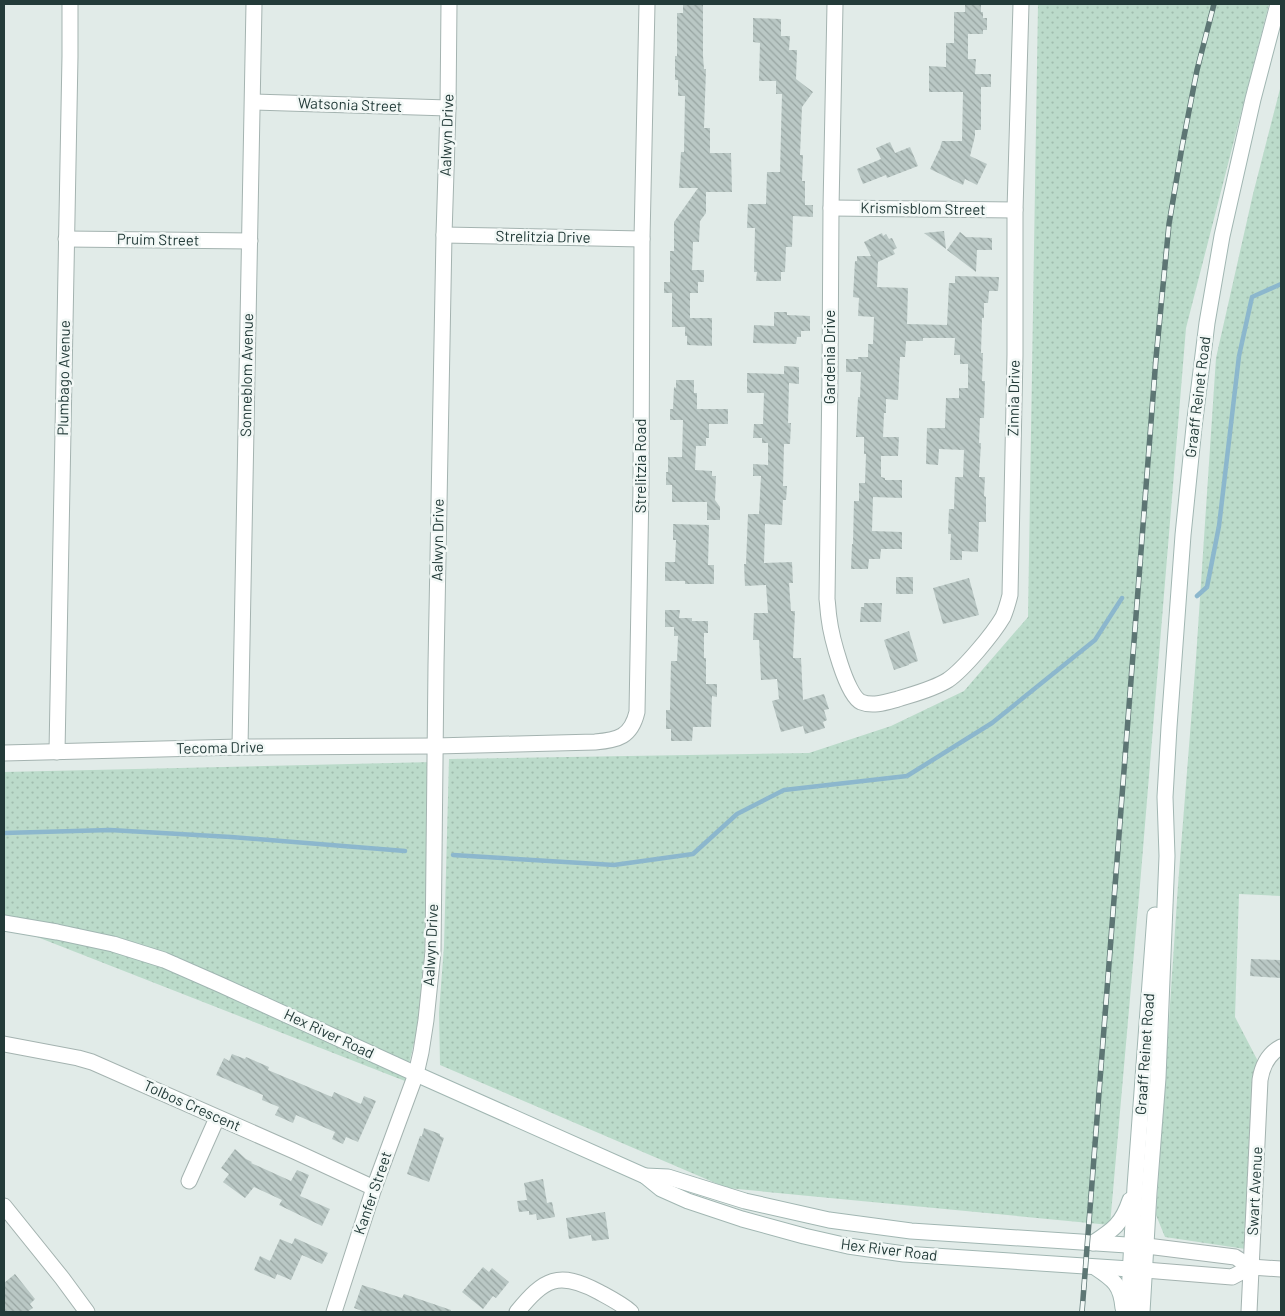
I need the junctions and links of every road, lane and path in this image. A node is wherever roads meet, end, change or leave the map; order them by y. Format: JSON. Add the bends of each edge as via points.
{"nodes":[{"id":1,"x":70,"y":4,"type":"edge"},
{"id":2,"x":254,"y":4,"type":"edge"},
{"id":3,"x":449,"y":4,"type":"edge"},
{"id":4,"x":647,"y":4,"type":"edge"},
{"id":5,"x":835,"y":4,"type":"edge"},
{"id":6,"x":1021,"y":4,"type":"edge"},
{"id":7,"x":1278,"y":4,"type":"edge"},
{"id":8,"x":253,"y":102,"type":"junction"},
{"id":9,"x":448,"y":108,"type":"junction"},
{"id":10,"x":831,"y":208,"type":"junction"},
{"id":11,"x":1015,"y":210,"type":"junction"},
{"id":12,"x":444,"y":235,"type":"junction"},
{"id":13,"x":66,"y":238,"type":"junction"},
{"id":14,"x":642,"y":239,"type":"junction"},
{"id":15,"x":250,"y":241,"type":"junction"},
{"id":16,"x":861,"y":702,"type":"joint"},
{"id":17,"x":436,"y":746,"type":"junction"},
{"id":18,"x":240,"y":747,"type":"junction"},
{"id":19,"x":56,"y":752,"type":"junction"},
{"id":20,"x":4,"y":753,"type":"edge"},
{"id":21,"x":1166,"y":797,"type":"junction"},
{"id":22,"x":4,"y":923,"type":"edge"},
{"id":23,"x":4,"y":1044,"type":"edge"},
{"id":24,"x":1281,"y":1047,"type":"edge"},
{"id":25,"x":416,"y":1074,"type":"junction"},
{"id":26,"x":217,"y":1118,"type":"junction"},
{"id":27,"x":645,"y":1176,"type":"junction"},
{"id":28,"x":189,"y":1181,"type":"dead end"},
{"id":29,"x":1135,"y":1187,"type":"junction"},
{"id":30,"x":374,"y":1188,"type":"junction"},
{"id":31,"x":4,"y":1206,"type":"edge"},
{"id":32,"x":1093,"y":1243,"type":"junction"},
{"id":33,"x":1139,"y":1246,"type":"junction"},
{"id":34,"x":1094,"y":1267,"type":"junction"},
{"id":35,"x":1251,"y":1267,"type":"junction"},
{"id":36,"x":1281,"y":1269,"type":"edge"},
{"id":37,"x":1138,"y":1270,"type":"junction"},
{"id":38,"x":87,"y":1312,"type":"edge"},
{"id":39,"x":334,"y":1312,"type":"edge"},
{"id":40,"x":518,"y":1312,"type":"edge"},
{"id":41,"x":632,"y":1312,"type":"edge"},
{"id":42,"x":1123,"y":1312,"type":"edge"},
{"id":43,"x":1128,"y":1312,"type":"edge"},
{"id":44,"x":1142,"y":1312,"type":"edge"},
{"id":45,"x":1249,"y":1312,"type":"edge"}],
"edges":[{"from":1,"to":13,"type":"street","name":"Plumbago Avenue"},
{"from":2,"to":8,"type":"street","name":"Sonneblom Avenue"},
{"from":3,"to":9,"type":"street","name":"Aalwyn Drive"},
{"from":4,"to":14,"type":"street","name":"Strelitzia Road"},
{"from":5,"to":10,"type":"street","name":"Gardenia Drive"},
{"from":6,"to":11,"type":"street","name":"Zinnia Drive"},
{"from":7,"to":21,"type":"street","name":"Graaff Reinet Road","via":[[1242,143],[1207,323],[1183,535]]},
{"from":8,"to":9,"type":"street","name":"Watsonia Street"},
{"from":8,"to":15,"type":"street","name":"Sonneblom Avenue"},
{"from":9,"to":12,"type":"street","name":"Aalwyn Drive"},
{"from":10,"to":11,"type":"street","name":"Krismisblom Street"},
{"from":10,"to":16,"type":"street","name":"Gardenia Drive","via":[[828,618],[842,670],[852,693]]},
{"from":11,"to":16,"type":"street","name":"Zinnia Drive","via":[[1010,595],[1007,607],[976,652],[947,680],[882,703]]},
{"from":12,"to":14,"type":"street","name":"Strelitzia Drive"},
{"from":12,"to":17,"type":"street","name":"Aalwyn Drive"},
{"from":13,"to":15,"type":"street","name":"Pruim Street"},
{"from":13,"to":19,"type":"street","name":"Plumbago Avenue"},
{"from":14,"to":17,"type":"street","name":"Strelitzia Road","via":[[641,487],[635,722],[625,734],[610,741]]},
{"from":15,"to":18,"type":"street","name":"Sonneblom Avenue"},
{"from":17,"to":18,"type":"street","name":"Tecoma Drive"},
{"from":17,"to":25,"type":"street","name":"Aalwyn Drive","via":[[433,952]]},
{"from":18,"to":19,"type":"street","name":"Tecoma Drive"},
{"from":19,"to":20,"type":"street","name":"Tecoma Drive"},
{"from":21,"to":29,"type":"street","name":"Graaff Reinet Road","via":[[1160,827]]},
{"from":21,"to":33,"type":"street","name":"Graaff Reinet Road","via":[[1167,856],[1158,1078],[1151,1166]]},
{"from":22,"to":25,"type":"street","name":"Hex River Road","via":[[113,944],[164,960]]},
{"from":23,"to":26,"type":"street","name":"Tolbos Crescent","via":[[92,1062]]},
{"from":24,"to":35,"type":"street","name":"Swart Avenue","via":[[1269,1057],[1260,1080]]},
{"from":25,"to":27,"type":"street","name":"Hex River Road"},
{"from":25,"to":30,"type":"street","name":"Kanfer Street"},
{"from":26,"to":28,"type":"street"},
{"from":26,"to":30,"type":"street","name":"Tolbos Crescent"},
{"from":27,"to":32,"type":"street","name":"Hex River Road","via":[[668,1177],[745,1201],[829,1220],[911,1231]]},
{"from":27,"to":34,"type":"street","name":"Hex River Road","via":[[660,1189],[742,1220],[848,1246],[924,1255]]},
{"from":29,"to":32,"type":"street","via":[[1119,1223]]},
{"from":29,"to":33,"type":"street","name":"Graaff Reinet Road"},
{"from":30,"to":39,"type":"street","name":"Kanfer Street"},
{"from":31,"to":38,"type":"street"},
{"from":32,"to":33,"type":"street","name":"Hex River Road"},
{"from":33,"to":35,"type":"street","name":"Hex River Road","via":[[1235,1257]]},
{"from":33,"to":37,"type":"street","name":"Graaff Reinet Road"},
{"from":34,"to":37,"type":"street","name":"Hex River Road"},
{"from":34,"to":42,"type":"street","via":[[1110,1277],[1120,1290]]},
{"from":35,"to":36,"type":"street"},
{"from":35,"to":37,"type":"street","name":"Hex River Road","via":[[1232,1277]]},
{"from":35,"to":45,"type":"street","name":"Swart Avenue"},
{"from":37,"to":43,"type":"street","name":"Graaff Reinet Road"},
{"from":37,"to":44,"type":"street","name":"Graaff Reinet Road"},
{"from":40,"to":41,"type":"street","via":[[543,1285],[565,1279],[594,1289]]}]}
